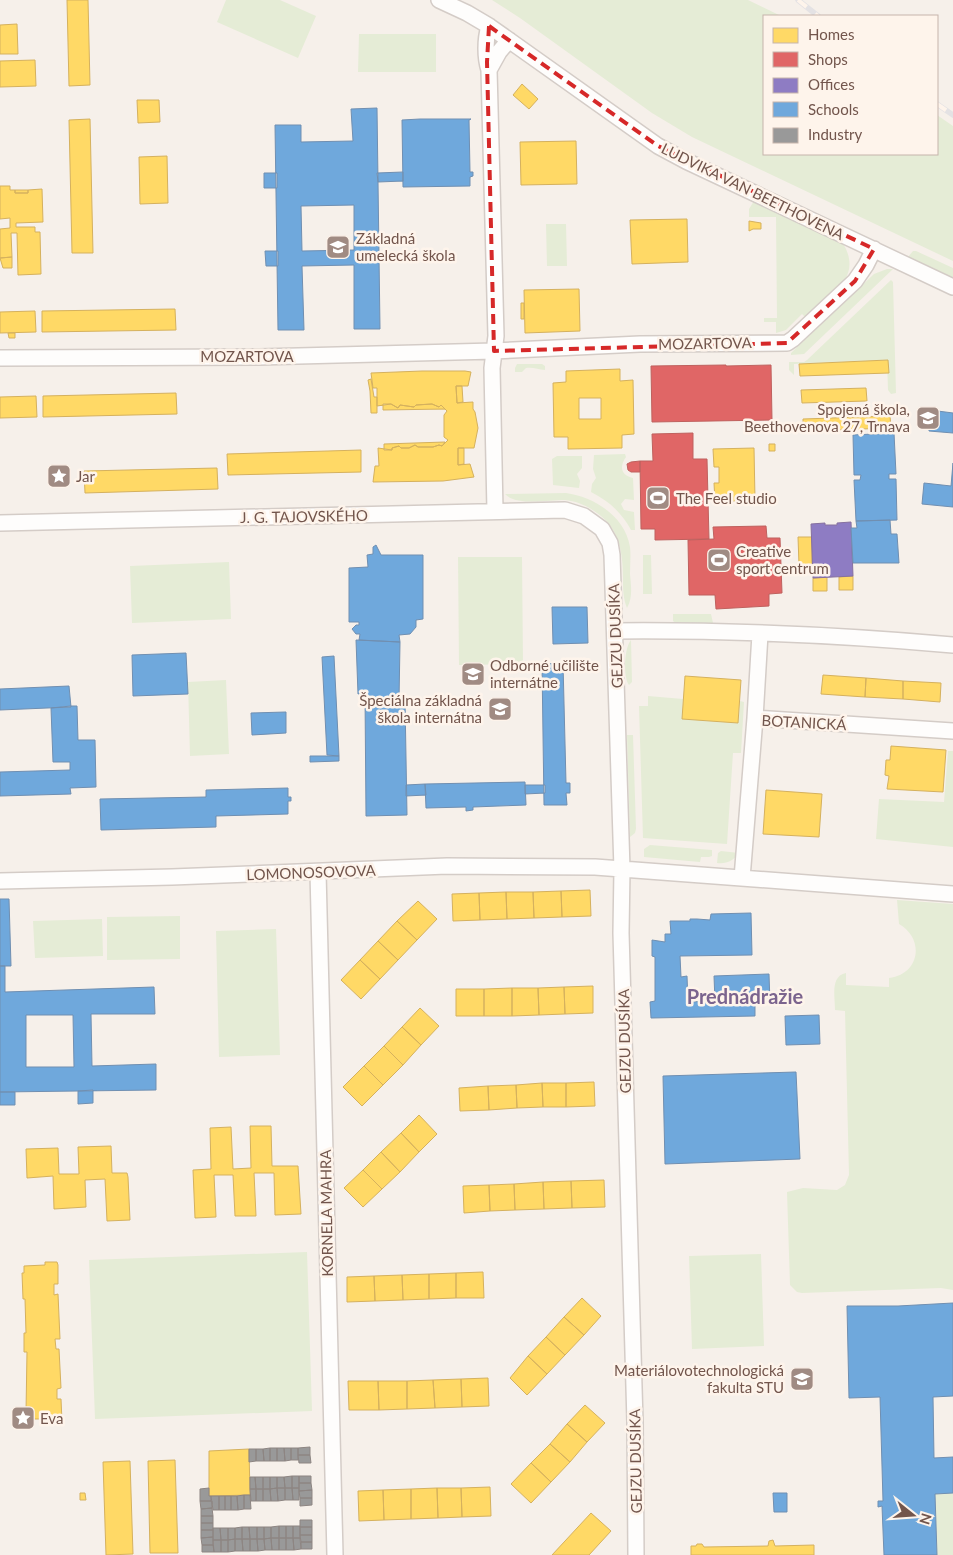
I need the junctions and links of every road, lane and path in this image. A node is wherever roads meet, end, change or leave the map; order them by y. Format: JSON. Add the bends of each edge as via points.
{"nodes":[{"id":1,"x":440,"y":0,"type":"edge"},
{"id":2,"x":490,"y":26,"type":"junction"},
{"id":3,"x":509,"y":40,"type":"junction"},
{"id":4,"x":489,"y":70,"type":"junction"},
{"id":5,"x":874,"y":249,"type":"junction"},
{"id":6,"x":953,"y":287,"type":"edge"},
{"id":7,"x":494,"y":351,"type":"junction"},
{"id":8,"x":0,"y":358,"type":"edge"},
{"id":9,"x":495,"y":511,"type":"junction"},
{"id":10,"x":0,"y":523,"type":"edge"},
{"id":11,"x":602,"y":529,"type":"joint"},
{"id":12,"x":615,"y":631,"type":"junction"},
{"id":13,"x":760,"y":634,"type":"junction"},
{"id":14,"x":953,"y":645,"type":"edge"},
{"id":15,"x":755,"y":718,"type":"junction"},
{"id":16,"x":953,"y":731,"type":"edge"},
{"id":17,"x":622,"y":869,"type":"junction"},
{"id":18,"x":318,"y":872,"type":"junction"},
{"id":19,"x":742,"y":878,"type":"junction"},
{"id":20,"x":0,"y":881,"type":"edge"},
{"id":21,"x":953,"y":894,"type":"edge"},
{"id":22,"x":335,"y":1555,"type":"edge"},
{"id":23,"x":636,"y":1555,"type":"edge"}],
"edges":[{"from":1,"to":2,"type":"street","name":"LUDVIKA VAN BEETHOVENA"},
{"from":2,"to":3,"type":"street","name":"LUDVIKA VAN BEETHOVENA"},
{"from":2,"to":4,"type":"street","via":[[486,35]]},
{"from":3,"to":4,"type":"street"},
{"from":3,"to":5,"type":"street","name":"LUDVIKA VAN BEETHOVENA","via":[[658,146]]},
{"from":4,"to":7,"type":"street"},
{"from":5,"to":6,"type":"street","name":"LUDVIKA VAN BEETHOVENA"},
{"from":5,"to":7,"type":"street","name":"MOZARTOVA","via":[[855,281],[787,342],[640,344]]},
{"from":7,"to":8,"type":"street","name":"MOZARTOVA","via":[[259,357]]},
{"from":7,"to":9,"type":"street"},
{"from":9,"to":10,"type":"street","name":"J. G. TAJOVSKÉHO"},
{"from":9,"to":11,"type":"street","name":"J. G. TAJOVSKÉHO","via":[[565,510],[584,516]]},
{"from":11,"to":12,"type":"street","name":"GEJZU DUSÍKA","via":[[612,555]]},
{"from":12,"to":13,"type":"street"},
{"from":12,"to":17,"type":"street","name":"GEJZU DUSÍKA"},
{"from":13,"to":14,"type":"street","via":[[815,634]]},
{"from":13,"to":15,"type":"street"},
{"from":15,"to":16,"type":"street","name":"BOTANICKÁ"},
{"from":15,"to":19,"type":"street","name":"BOTANICKÁ"},
{"from":17,"to":18,"type":"street","name":"LOMONOSOVOVA","via":[[447,866]]},
{"from":17,"to":19,"type":"street"},
{"from":17,"to":23,"type":"street","name":"GEJZU DUSÍKA"},
{"from":18,"to":20,"type":"street","name":"LOMONOSOVOVA"},
{"from":18,"to":22,"type":"street","name":"KORNELA MAHRA"},
{"from":19,"to":21,"type":"street"}]}
